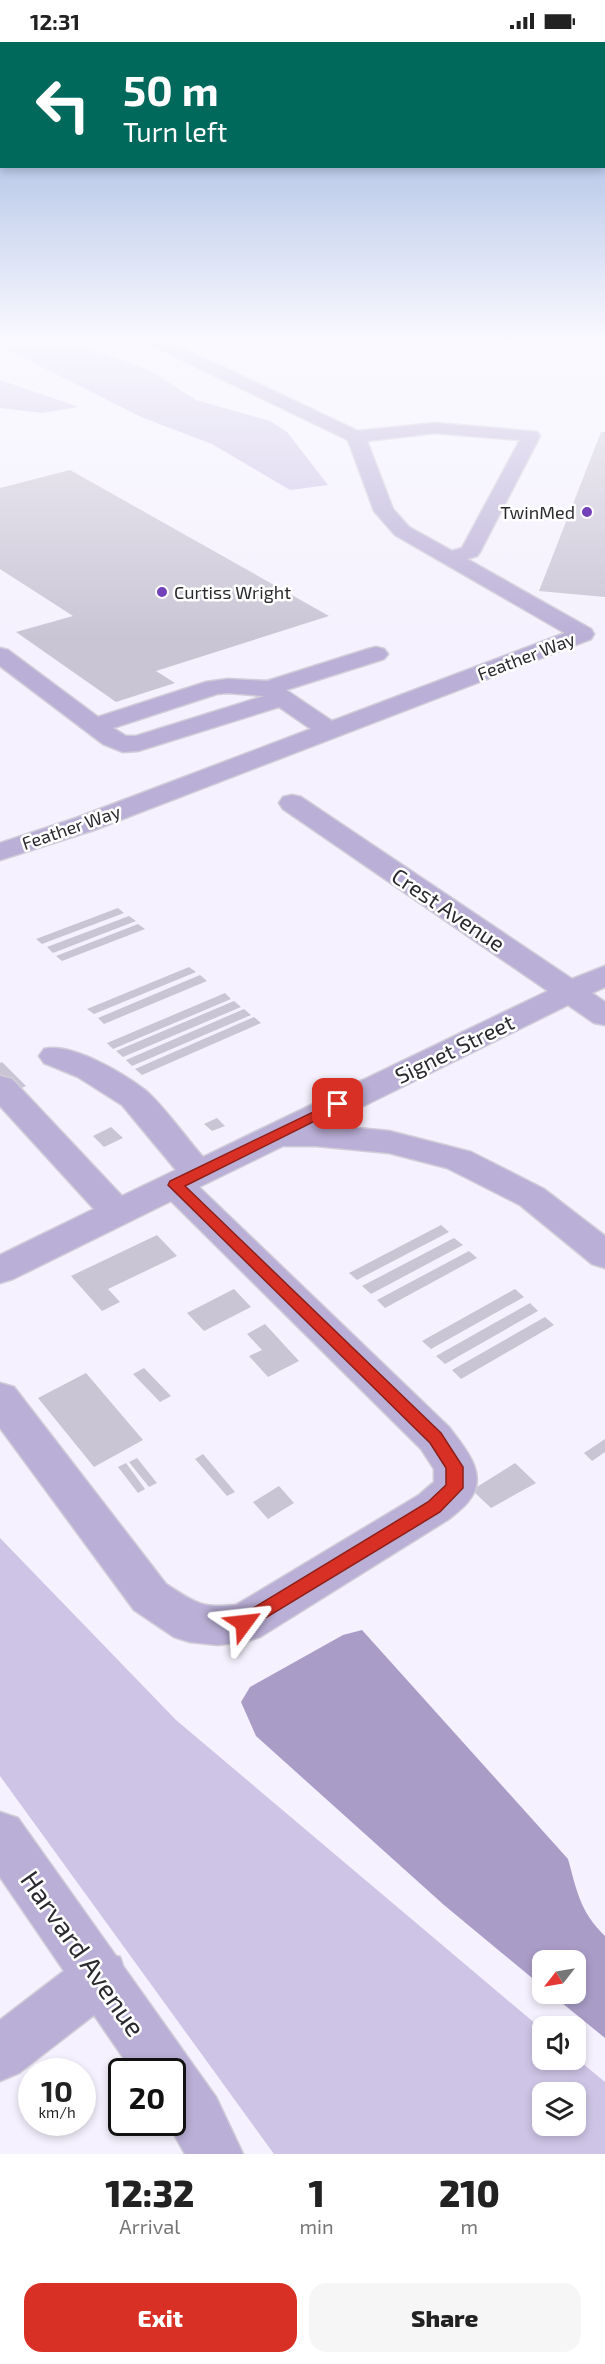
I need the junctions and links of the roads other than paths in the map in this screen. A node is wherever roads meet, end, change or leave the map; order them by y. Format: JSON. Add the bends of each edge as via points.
{"nodes":[{"id":1,"x":357,"y":441,"type":"edge"},
{"id":2,"x":529,"y":441,"type":"edge"},
{"id":3,"x":449,"y":558,"type":"junction"},
{"id":4,"x":594,"y":638,"type":"edge"},
{"id":5,"x":376,"y":654,"type":"dead end"},
{"id":6,"x":0,"y":655,"type":"edge"},
{"id":7,"x":275,"y":693,"type":"junction"},
{"id":8,"x":330,"y":731,"type":"junction"},
{"id":9,"x":292,"y":802,"type":"dead end"},
{"id":10,"x":0,"y":852,"type":"edge"},
{"id":11,"x":605,"y":975,"type":"edge"},
{"id":12,"x":570,"y":992,"type":"junction"},
{"id":13,"x":605,"y":1016,"type":"edge"},
{"id":14,"x":55,"y":1056,"type":"dead end"},
{"id":15,"x":0,"y":1086,"type":"edge"},
{"id":16,"x":273,"y":1136,"type":"junction"},
{"id":17,"x":193,"y":1176,"type":"junction"},
{"id":18,"x":118,"y":1213,"type":"junction"},
{"id":19,"x":605,"y":1255,"type":"edge"},
{"id":20,"x":0,"y":1270,"type":"edge"},
{"id":21,"x":0,"y":1398,"type":"edge"},
{"id":22,"x":0,"y":1835,"type":"edge"},
{"id":23,"x":101,"y":1976,"type":"junction"},
{"id":24,"x":0,"y":2054,"type":"edge"},
{"id":25,"x":157,"y":2058,"type":"edge"},
{"id":26,"x":186,"y":2102,"type":"edge"},
{"id":27,"x":215,"y":2154,"type":"edge"}],
"edges":[{"from":1,"to":3,"type":"street","name":"Feather Way","via":[[391,521]]},
{"from":2,"to":3,"type":"street","via":[[470,552]]},
{"from":3,"to":4,"type":"street","name":"Feather Way"},
{"from":4,"to":8,"type":"street","name":"Feather Way"},
{"from":5,"to":7,"type":"street"},
{"from":6,"to":7,"type":"street","via":[[120,743],[138,743]]},
{"from":7,"to":8,"type":"street"},
{"from":8,"to":10,"type":"street","name":"Feather Way"},
{"from":9,"to":12,"type":"street","name":"Crest Avenue"},
{"from":11,"to":12,"type":"street","name":"Signet Street"},
{"from":12,"to":13,"type":"street","name":"Crest Avenue"},
{"from":12,"to":16,"type":"street","name":"Signet Street"},
{"from":14,"to":17,"type":"street","via":[[89,1070],[135,1098]]},
{"from":15,"to":18,"type":"street"},
{"from":16,"to":17,"type":"street","name":"Signet Street"},
{"from":16,"to":19,"type":"street","via":[[316,1135],[389,1142],[459,1160],[532,1197]]},
{"from":17,"to":18,"type":"street","name":"Signet Street"},
{"from":17,"to":21,"type":"street","via":[[435,1438],[455,1467],[454,1488],[434,1507],[244,1623],[190,1623],[150,1597]]},
{"from":18,"to":20,"type":"street","name":"Signet Street"},
{"from":22,"to":23,"type":"street","name":"Harvard Avenue"},
{"from":23,"to":24,"type":"street"},
{"from":23,"to":25,"type":"street","name":"Harvard Avenue"},
{"from":26,"to":27,"type":"street"}]}
